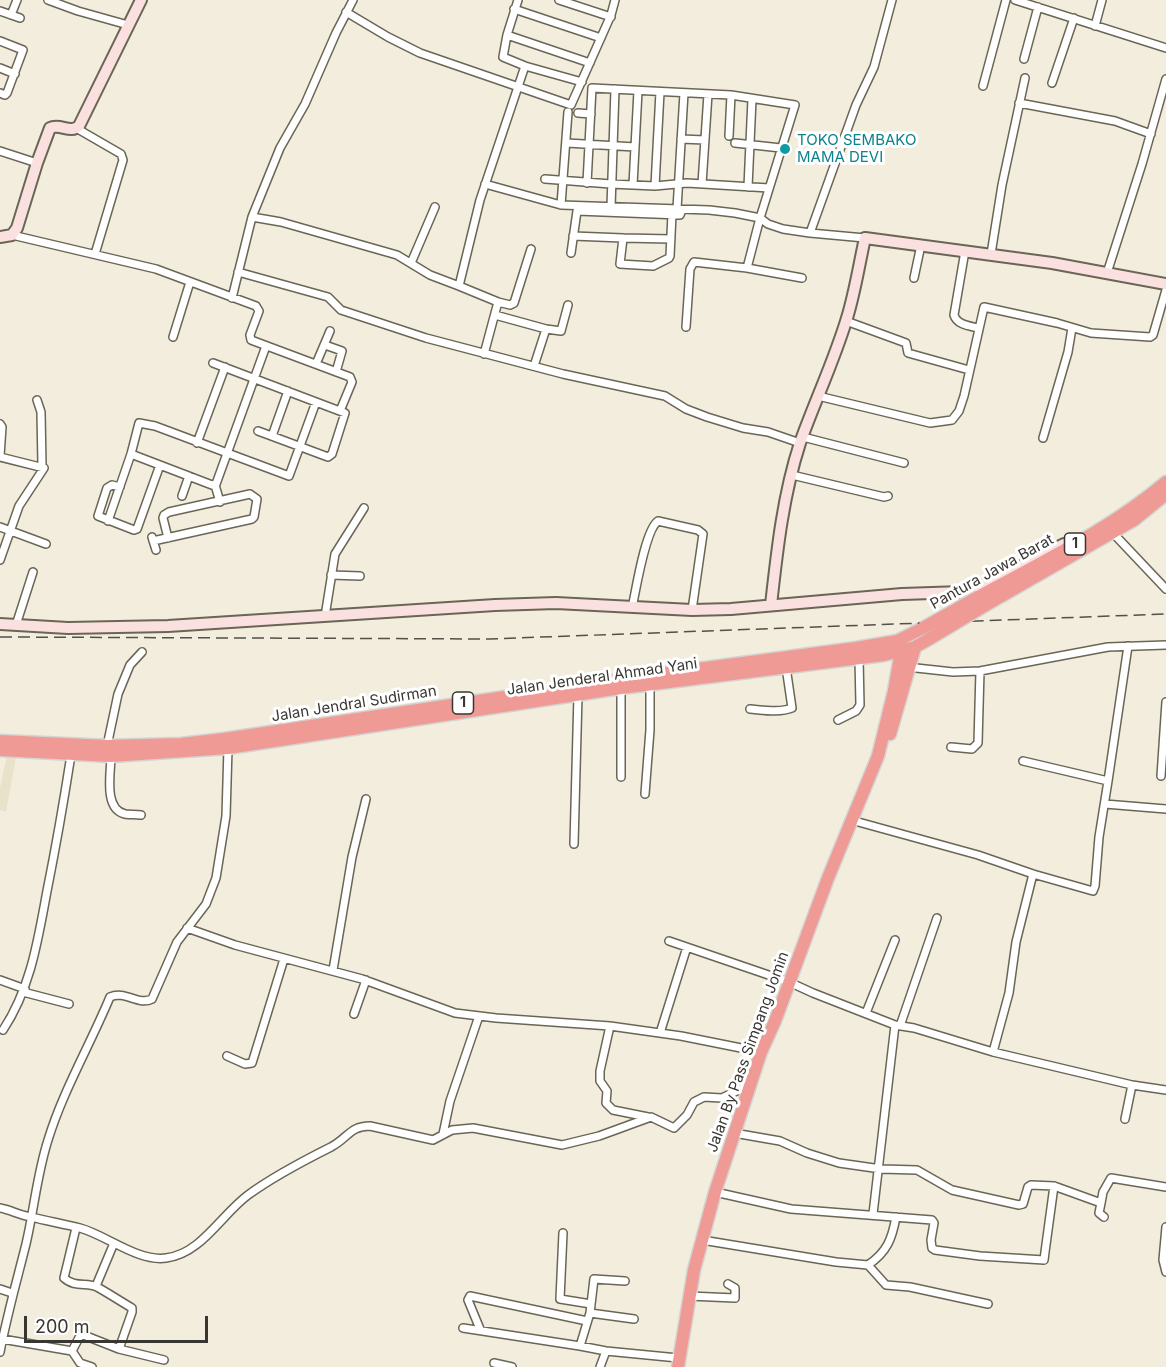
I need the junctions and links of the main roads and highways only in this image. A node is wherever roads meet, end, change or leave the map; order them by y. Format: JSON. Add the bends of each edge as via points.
{"nodes":[{"id":1,"x":1166,"y":482,"type":"edge"},
{"id":2,"x":1166,"y":494,"type":"edge"},
{"id":3,"x":1110,"y":529,"type":"junction"},
{"id":4,"x":926,"y":634,"type":"junction"},
{"id":5,"x":915,"y":647,"type":"junction"},
{"id":6,"x":901,"y":651,"type":"junction"},
{"id":7,"x":884,"y":654,"type":"junction"},
{"id":8,"x":904,"y":666,"type":"junction"},
{"id":9,"x":894,"y":691,"type":"junction"},
{"id":10,"x":0,"y":741,"type":"edge"},
{"id":11,"x":0,"y":750,"type":"edge"},
{"id":12,"x":109,"y":751,"type":"junction"},
{"id":13,"x":878,"y":756,"type":"junction"},
{"id":14,"x":678,"y":1363,"type":"edge"}],
"edges":[{"from":1,"to":3,"type":"highway","number":"1"},
{"from":2,"to":3,"type":"highway","number":"1","via":[[1143,513]]},
{"from":3,"to":4,"type":"highway","name":"Jalan Jenderal Ahmad Yani","number":"1","bridge":true},
{"from":4,"to":5,"type":"highway","name":"Jalan Jenderal Ahmad Yani","number":"1"},
{"from":4,"to":12,"type":"highway","name":"Jalan Jendral Sudirman","number":"1","via":[[856,648],[224,739]]},
{"from":5,"to":6,"type":"highway","name":"Jalan Jenderal Ahmad Yani","number":"1"},
{"from":5,"to":8,"type":"highway","name":"Jalan By Pass Simpang Jomin"},
{"from":6,"to":7,"type":"highway","name":"Jalan Jenderal Ahmad Yani","number":"1"},
{"from":6,"to":8,"type":"highway","name":"Jalan By Pass Simpang Jomin"},
{"from":7,"to":9,"type":"highway","via":[[891,666]]},
{"from":7,"to":12,"type":"highway","name":"Jalan Jenderal Ahmad Yani","number":"1","via":[[621,688],[228,748]]},
{"from":8,"to":9,"type":"highway","name":"Jalan By Pass Simpang Jomin"},
{"from":8,"to":13,"type":"highway","name":"Jalan By Pass Simpang Jomin","via":[[892,730]]},
{"from":9,"to":13,"type":"highway","name":"Jalan By Pass Simpang Jomin"},
{"from":10,"to":12,"type":"highway","name":"Jalan Jendral Sudirman","number":"1"},
{"from":11,"to":12,"type":"highway","name":"Jalan Jenderal Ahmad Yani","number":"1","via":[[71,755]]},
{"from":13,"to":14,"type":"highway","name":"Jalan By Pass Simpang Jomin","via":[[749,1085],[702,1240]]}]}
